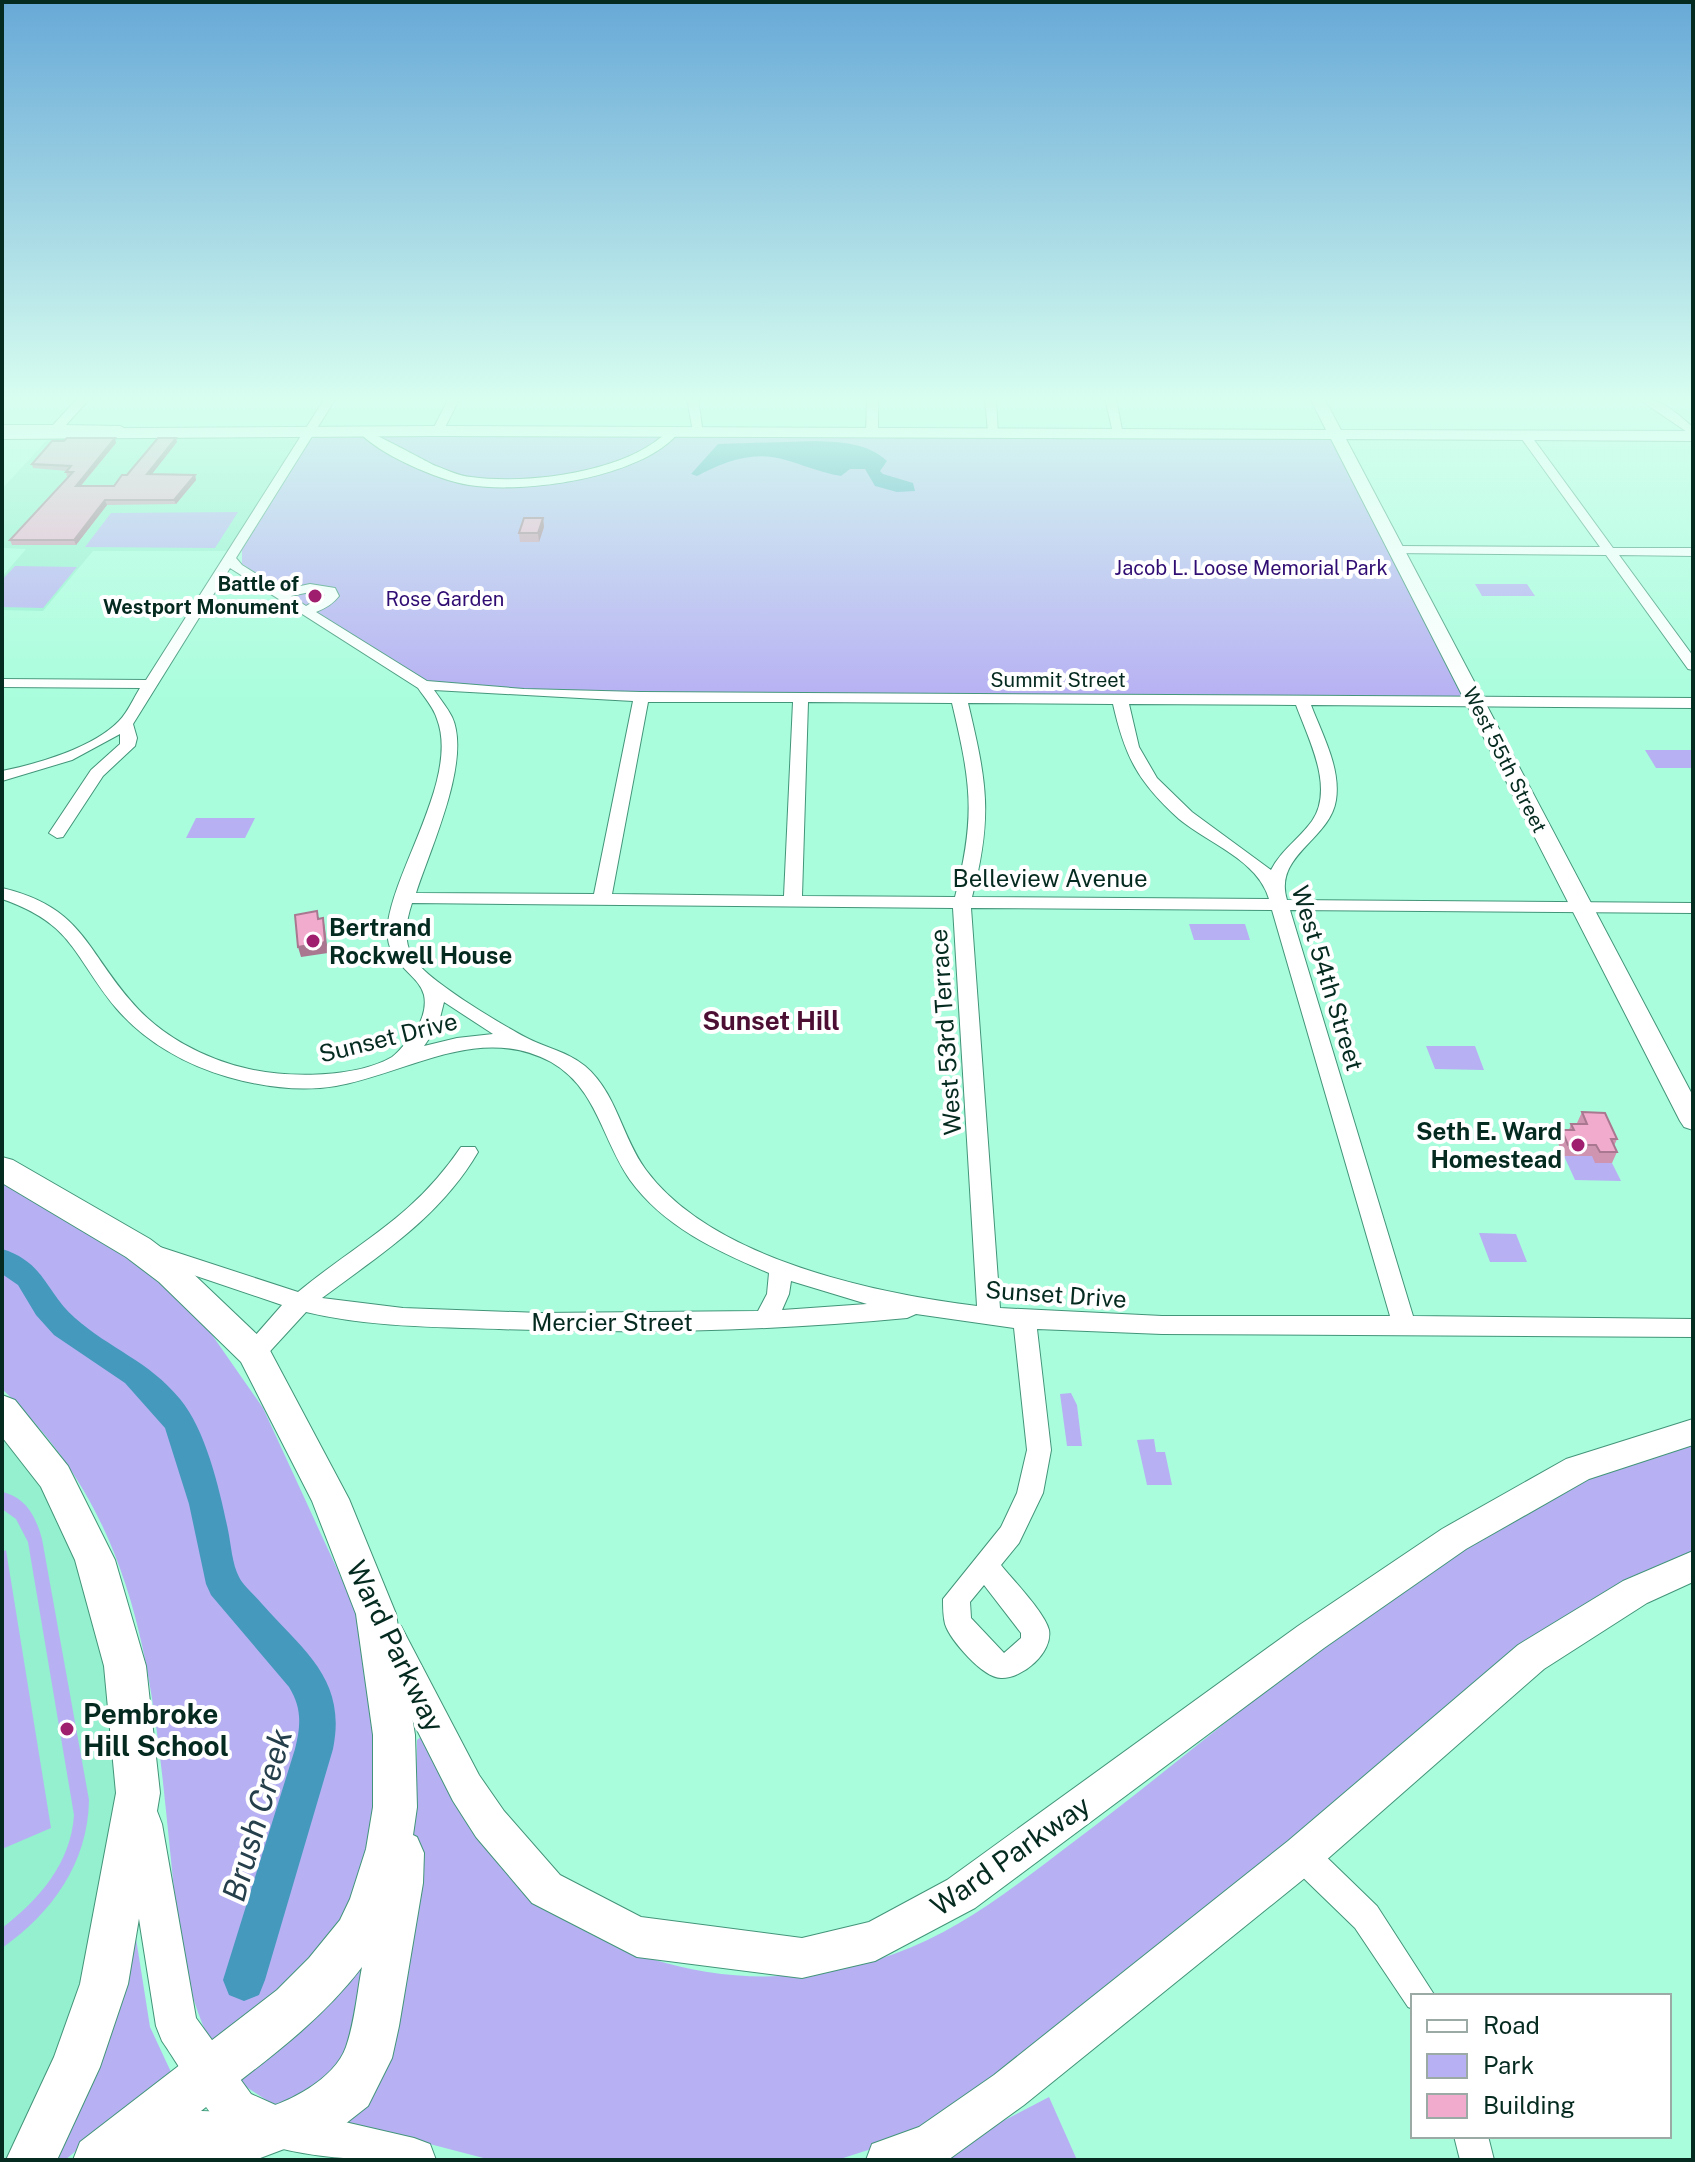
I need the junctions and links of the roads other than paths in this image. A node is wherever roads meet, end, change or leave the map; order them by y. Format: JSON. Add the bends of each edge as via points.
{"nodes":[{"id":1,"x":267,"y":499,"type":"edge"},
{"id":2,"x":1369,"y":499,"type":"edge"},
{"id":3,"x":1572,"y":499,"type":"edge"},
{"id":4,"x":1396,"y":550,"type":"junction"},
{"id":5,"x":1610,"y":551,"type":"junction"},
{"id":6,"x":1693,"y":552,"type":"edge"},
{"id":7,"x":230,"y":559,"type":"junction"},
{"id":8,"x":249,"y":576,"type":"junction"},
{"id":9,"x":217,"y":580,"type":"junction"},
{"id":10,"x":279,"y":595,"type":"junction"},
{"id":11,"x":304,"y":611,"type":"junction"},
{"id":12,"x":1693,"y":666,"type":"edge"},
{"id":13,"x":2,"y":683,"type":"edge"},
{"id":14,"x":151,"y":684,"type":"junction"},
{"id":15,"x":423,"y":685,"type":"junction"},
{"id":16,"x":641,"y":697,"type":"junction"},
{"id":17,"x":801,"y":699,"type":"junction"},
{"id":18,"x":959,"y":699,"type":"junction"},
{"id":19,"x":1120,"y":700,"type":"junction"},
{"id":20,"x":1302,"y":701,"type":"junction"},
{"id":21,"x":1476,"y":703,"type":"junction"},
{"id":22,"x":1693,"y":703,"type":"edge"},
{"id":23,"x":125,"y":724,"type":"junction"},
{"id":24,"x":2,"y":776,"type":"edge"},
{"id":25,"x":57,"y":833,"type":"dead end"},
{"id":26,"x":2,"y":893,"type":"edge"},
{"id":27,"x":1276,"y":895,"type":"junction"},
{"id":28,"x":406,"y":898,"type":"junction"},
{"id":29,"x":602,"y":900,"type":"junction"},
{"id":30,"x":793,"y":901,"type":"junction"},
{"id":31,"x":962,"y":902,"type":"junction"},
{"id":32,"x":1581,"y":908,"type":"junction"},
{"id":33,"x":1693,"y":908,"type":"edge"},
{"id":34,"x":430,"y":985,"type":"junction"},
{"id":35,"x":521,"y":1043,"type":"junction"},
{"id":36,"x":399,"y":1061,"type":"junction"},
{"id":37,"x":1693,"y":1121,"type":"edge"},
{"id":38,"x":468,"y":1152,"type":"dead end"},
{"id":39,"x":2,"y":1168,"type":"edge"},
{"id":40,"x":138,"y":1248,"type":"junction"},
{"id":41,"x":781,"y":1268,"type":"junction"},
{"id":42,"x":301,"y":1301,"type":"junction"},
{"id":43,"x":925,"y":1307,"type":"junction"},
{"id":44,"x":989,"y":1316,"type":"junction"},
{"id":45,"x":1025,"y":1320,"type":"junction"},
{"id":46,"x":765,"y":1321,"type":"junction"},
{"id":47,"x":1404,"y":1325,"type":"junction"},
{"id":48,"x":1693,"y":1328,"type":"edge"},
{"id":49,"x":254,"y":1353,"type":"junction"},
{"id":50,"x":2,"y":1410,"type":"edge"},
{"id":51,"x":1693,"y":1432,"type":"edge"},
{"id":52,"x":985,"y":1565,"type":"dead end"},
{"id":53,"x":1693,"y":1566,"type":"edge"},
{"id":54,"x":376,"y":1614,"type":"junction"},
{"id":55,"x":138,"y":1793,"type":"junction"},
{"id":56,"x":395,"y":1807,"type":"junction"},
{"id":57,"x":1302,"y":1855,"type":"junction"},
{"id":58,"x":1418,"y":1994,"type":"edge"},
{"id":59,"x":209,"y":2074,"type":"junction"},
{"id":60,"x":277,"y":2128,"type":"junction"},
{"id":61,"x":1472,"y":2138,"type":"edge"},
{"id":62,"x":31,"y":2160,"type":"edge"},
{"id":63,"x":98,"y":2160,"type":"edge"},
{"id":64,"x":120,"y":2160,"type":"edge"},
{"id":65,"x":414,"y":2160,"type":"edge"},
{"id":66,"x":888,"y":2160,"type":"edge"},
{"id":67,"x":1477,"y":2160,"type":"edge"}],
"edges":[{"from":1,"to":7,"type":"street"},
{"from":2,"to":4,"type":"main road","name":"West 55th Street"},
{"from":3,"to":5,"type":"street"},
{"from":4,"to":5,"type":"street"},
{"from":4,"to":21,"type":"main road","name":"West 55th Street"},
{"from":5,"to":6,"type":"street"},
{"from":5,"to":12,"type":"street"},
{"from":7,"to":8,"type":"street"},
{"from":7,"to":9,"type":"street"},
{"from":8,"to":9,"type":"street"},
{"from":8,"to":10,"type":"street"},
{"from":9,"to":14,"type":"street"},
{"from":10,"to":11,"type":"street"},
{"from":10,"to":11,"type":"street","via":[[310,588],[330,591],[328,601]]},
{"from":11,"to":15,"type":"street"},
{"from":13,"to":14,"type":"street"},
{"from":14,"to":23,"type":"street"},
{"from":15,"to":16,"type":"street","name":"Summit Street"},
{"from":15,"to":28,"type":"street","name":"Sunset Drive","via":[[445,718],[450,753]]},
{"from":16,"to":17,"type":"street","name":"Summit Street"},
{"from":16,"to":29,"type":"street"},
{"from":17,"to":18,"type":"street","name":"Summit Street"},
{"from":17,"to":30,"type":"street"},
{"from":18,"to":19,"type":"street","name":"Summit Street"},
{"from":18,"to":31,"type":"street","name":"West 53rd Terrace","via":[[979,803],[976,851]]},
{"from":19,"to":20,"type":"street","name":"Summit Street"},
{"from":19,"to":27,"type":"street","name":"West 54th Street","via":[[1131,747],[1151,781],[1186,816],[1261,869]]},
{"from":20,"to":21,"type":"street","name":"Summit Street"},
{"from":20,"to":27,"type":"street","via":[[1328,779],[1329,801],[1318,826],[1278,867]]},
{"from":21,"to":22,"type":"street","name":"Summit Street"},
{"from":21,"to":32,"type":"main road","name":"West 55th Street"},
{"from":23,"to":24,"type":"street","via":[[79,754]]},
{"from":23,"to":25,"type":"street","via":[[127,746],[97,773]]},
{"from":26,"to":36,"type":"street","name":"Sunset Drive","via":[[60,921],[123,1005],[197,1059],[262,1079],[310,1082]]},
{"from":27,"to":31,"type":"street","name":"Belleview Avenue"},
{"from":27,"to":32,"type":"street","name":"Belleview Avenue"},
{"from":27,"to":47,"type":"street","name":"West 54th Street"},
{"from":28,"to":29,"type":"street","name":"Belleview Avenue"},
{"from":28,"to":34,"type":"street","name":"Sunset Drive","via":[[397,922],[398,946],[408,966]]},
{"from":29,"to":30,"type":"street","name":"Belleview Avenue"},
{"from":30,"to":31,"type":"street","name":"Belleview Avenue"},
{"from":31,"to":44,"type":"street","name":"West 53rd Terrace"},
{"from":32,"to":33,"type":"street","name":"Belleview Avenue"},
{"from":32,"to":37,"type":"main road","name":"West 55th Street"},
{"from":34,"to":35,"type":"street","name":"Sunset Drive"},
{"from":34,"to":36,"type":"street","via":[[431,1022]]},
{"from":35,"to":36,"type":"street","name":"Sunset Drive","via":[[456,1044]]},
{"from":35,"to":41,"type":"street","name":"Sunset Drive","via":[[563,1059],[589,1079],[638,1174],[665,1204],[733,1249]]},
{"from":38,"to":42,"type":"street","via":[[420,1212]]},
{"from":39,"to":40,"type":"highway","name":"Ward Parkway"},
{"from":40,"to":42,"type":"street","name":"Mercier Street"},
{"from":40,"to":49,"type":"highway","name":"Ward Parkway"},
{"from":41,"to":43,"type":"street","name":"Sunset Drive"},
{"from":41,"to":46,"type":"street","via":[[778,1294]]},
{"from":42,"to":46,"type":"street","name":"Mercier Street","via":[[402,1316],[573,1324]]},
{"from":42,"to":49,"type":"street","via":[[269,1330]]},
{"from":43,"to":44,"type":"street","name":"Sunset Drive"},
{"from":43,"to":46,"type":"street","name":"Mercier Street"},
{"from":44,"to":45,"type":"street","name":"Sunset Drive"},
{"from":45,"to":47,"type":"street","name":"Sunset Drive","via":[[1080,1325]]},
{"from":45,"to":52,"type":"street","via":[[1039,1450],[1030,1493],[1010,1535]]},
{"from":47,"to":48,"type":"street","name":"Sunset Drive"},
{"from":49,"to":54,"type":"highway","name":"Ward Parkway","via":[[330,1499]]},
{"from":50,"to":55,"type":"highway","via":[[55,1477],[95,1560],[125,1666]]},
{"from":51,"to":54,"type":"main road","name":"Ward Parkway","via":[[1578,1469],[1454,1539],[1311,1637],[961,1894],[875,1941],[802,1958],[637,1937],[546,1889],[466,1788]]},
{"from":53,"to":57,"type":"main road","via":[[1635,1592],[1531,1657]]},
{"from":54,"to":56,"type":"highway","via":[[394,1735]]},
{"from":55,"to":59,"type":"main road","via":[[177,2026]]},
{"from":55,"to":62,"type":"highway","via":[[104,1984],[75,2067]]},
{"from":56,"to":59,"type":"highway","via":[[381,1878],[356,1936],[294,2007]]},
{"from":56,"to":60,"type":"highway","via":[[400,1883],[368,2058],[338,2099]]},
{"from":57,"to":58,"type":"street","via":[[1366,1917]]},
{"from":57,"to":66,"type":"main road","via":[[1009,2090],[932,2144]]},
{"from":59,"to":60,"type":"main road","via":[[236,2109]]},
{"from":59,"to":63,"type":"highway"},
{"from":60,"to":64,"type":"highway","via":[[248,2137],[193,2136]]},
{"from":60,"to":65,"type":"main road"},
{"from":61,"to":67,"type":"street"}]}
